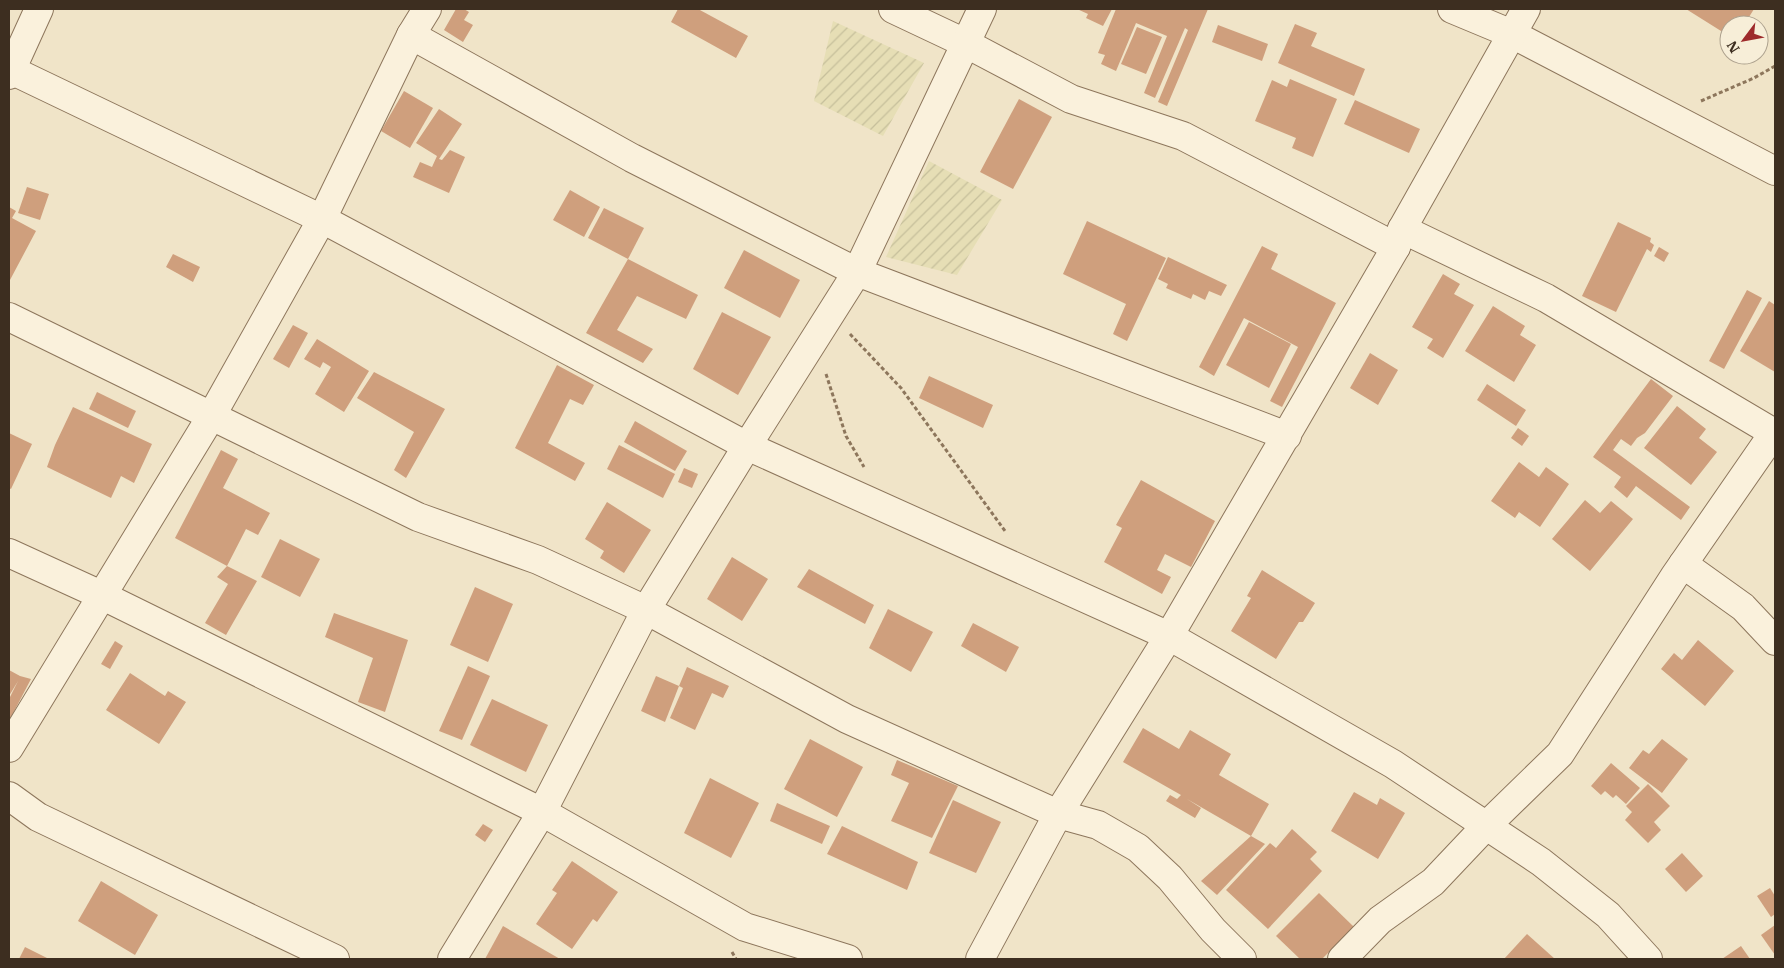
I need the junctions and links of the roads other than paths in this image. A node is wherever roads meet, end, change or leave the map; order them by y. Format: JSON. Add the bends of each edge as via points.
{"nodes":[{"id":1,"x":39,"y":9,"type":"edge"},
{"id":2,"x":427,"y":9,"type":"edge"},
{"id":3,"x":893,"y":9,"type":"edge"},
{"id":4,"x":982,"y":9,"type":"edge"},
{"id":5,"x":1452,"y":9,"type":"edge"},
{"id":6,"x":1526,"y":9,"type":"edge"},
{"id":7,"x":1512,"y":34,"type":"junction"},
{"id":8,"x":411,"y":36,"type":"junction"},
{"id":9,"x":965,"y":43,"type":"junction"},
{"id":10,"x":10,"y":71,"type":"edge"},
{"id":11,"x":1775,"y":171,"type":"edge"},
{"id":12,"x":322,"y":219,"type":"junction"},
{"id":13,"x":1399,"y":238,"type":"junction"},
{"id":14,"x":857,"y":272,"type":"junction"},
{"id":15,"x":9,"y":316,"type":"edge"},
{"id":16,"x":212,"y":415,"type":"junction"},
{"id":17,"x":1774,"y":432,"type":"edge"},
{"id":18,"x":1287,"y":436,"type":"junction"},
{"id":19,"x":747,"y":446,"type":"junction"},
{"id":20,"x":9,"y":553,"type":"edge"},
{"id":21,"x":1683,"y":564,"type":"junction"},
{"id":22,"x":101,"y":595,"type":"junction"},
{"id":23,"x":646,"y":610,"type":"junction"},
{"id":24,"x":1169,"y":636,"type":"junction"},
{"id":25,"x":1775,"y":641,"type":"edge"},
{"id":26,"x":9,"y":748,"type":"edge"},
{"id":27,"x":9,"y":796,"type":"edge"},
{"id":28,"x":542,"y":812,"type":"junction"},
{"id":29,"x":1058,"y":814,"type":"junction"},
{"id":30,"x":1486,"y":826,"type":"junction"},
{"id":31,"x":335,"y":959,"type":"edge"},
{"id":32,"x":452,"y":959,"type":"edge"},
{"id":33,"x":848,"y":959,"type":"edge"},
{"id":34,"x":980,"y":959,"type":"edge"},
{"id":35,"x":1242,"y":959,"type":"edge"},
{"id":36,"x":1342,"y":959,"type":"edge"},
{"id":37,"x":1648,"y":959,"type":"edge"}],
"edges":[{"from":1,"to":10,"type":"street"},
{"from":2,"to":8,"type":"street"},
{"from":3,"to":9,"type":"street"},
{"from":4,"to":9,"type":"street"},
{"from":5,"to":7,"type":"street"},
{"from":6,"to":7,"type":"street"},
{"from":7,"to":11,"type":"street"},
{"from":7,"to":13,"type":"street"},
{"from":8,"to":12,"type":"street"},
{"from":8,"to":14,"type":"street","via":[[632,158]]},
{"from":9,"to":13,"type":"street","via":[[1071,99],[1183,136]]},
{"from":9,"to":14,"type":"street"},
{"from":10,"to":12,"type":"street"},
{"from":12,"to":16,"type":"street"},
{"from":12,"to":19,"type":"street"},
{"from":13,"to":17,"type":"street","via":[[1546,298]]},
{"from":13,"to":18,"type":"street"},
{"from":14,"to":18,"type":"street"},
{"from":14,"to":19,"type":"street"},
{"from":15,"to":16,"type":"street"},
{"from":16,"to":22,"type":"street"},
{"from":16,"to":23,"type":"street","via":[[418,517],[538,560]]},
{"from":17,"to":21,"type":"street"},
{"from":18,"to":24,"type":"street"},
{"from":19,"to":23,"type":"street"},
{"from":19,"to":24,"type":"street"},
{"from":20,"to":22,"type":"street"},
{"from":21,"to":25,"type":"street","via":[[1743,607]]},
{"from":21,"to":30,"type":"street","via":[[1560,754]]},
{"from":22,"to":26,"type":"street"},
{"from":22,"to":28,"type":"street"},
{"from":23,"to":28,"type":"street"},
{"from":23,"to":29,"type":"street","via":[[847,719]]},
{"from":24,"to":29,"type":"street"},
{"from":24,"to":30,"type":"street","via":[[1393,764]]},
{"from":27,"to":31,"type":"street","via":[[38,816]]},
{"from":28,"to":32,"type":"street"},
{"from":28,"to":33,"type":"street","via":[[745,927]]},
{"from":29,"to":34,"type":"street"},
{"from":29,"to":35,"type":"street","via":[[1098,826],[1138,848],[1170,878]]},
{"from":30,"to":36,"type":"street","via":[[1433,882],[1380,920]]},
{"from":30,"to":37,"type":"street","via":[[1541,862],[1608,916]]}]}
